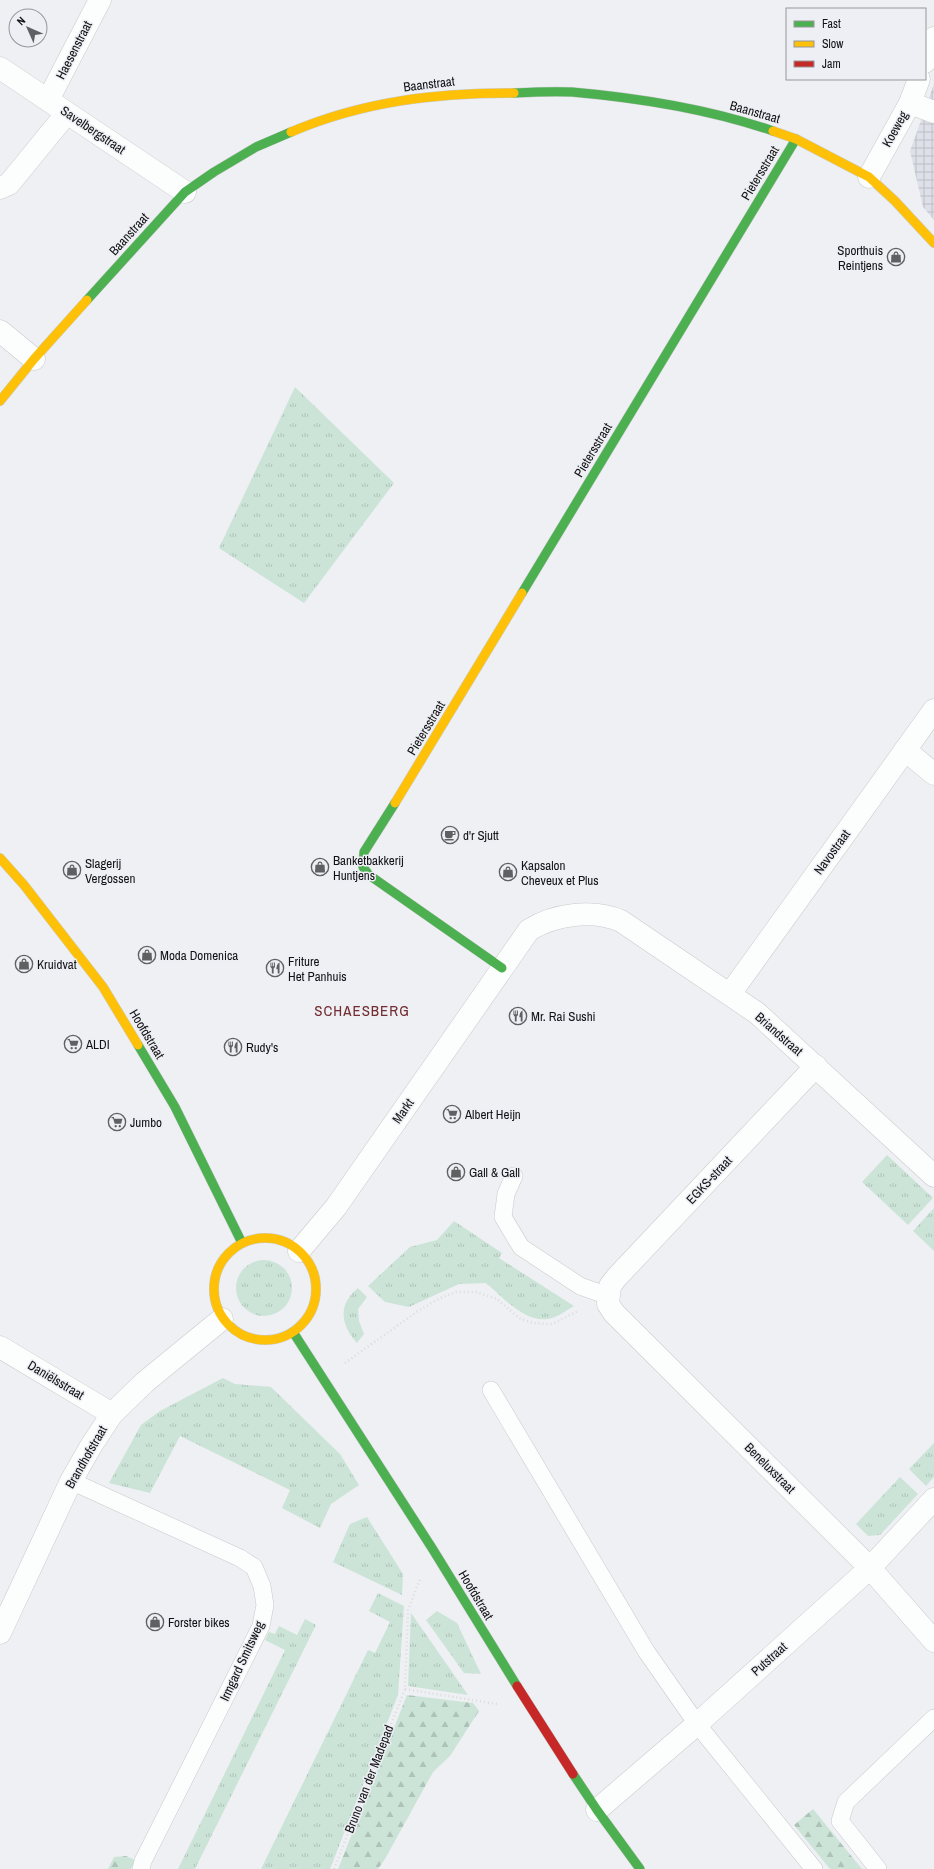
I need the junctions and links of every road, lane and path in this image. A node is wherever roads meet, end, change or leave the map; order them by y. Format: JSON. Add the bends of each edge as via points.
{"nodes":[{"id":1,"x":100,"y":0,"type":"edge"},
{"id":2,"x":934,"y":38,"type":"edge"},
{"id":3,"x":926,"y":59,"type":"edge"},
{"id":4,"x":0,"y":68,"type":"edge"},
{"id":5,"x":919,"y":80,"type":"edge"},
{"id":6,"x":48,"y":100,"type":"junction"},
{"id":7,"x":910,"y":103,"type":"junction"},
{"id":8,"x":934,"y":112,"type":"edge"},
{"id":9,"x":67,"y":113,"type":"junction"},
{"id":10,"x":796,"y":139,"type":"junction"},
{"id":11,"x":869,"y":177,"type":"junction"},
{"id":12,"x":0,"y":188,"type":"edge"},
{"id":13,"x":185,"y":192,"type":"junction"},
{"id":14,"x":934,"y":243,"type":"edge"},
{"id":15,"x":0,"y":331,"type":"edge"},
{"id":16,"x":34,"y":359,"type":"junction"},
{"id":17,"x":0,"y":401,"type":"edge"},
{"id":18,"x":934,"y":710,"type":"edge"},
{"id":19,"x":905,"y":750,"type":"junction"},
{"id":20,"x":934,"y":774,"type":"edge"},
{"id":21,"x":0,"y":858,"type":"edge"},
{"id":22,"x":608,"y":915,"type":"joint"},
{"id":23,"x":502,"y":968,"type":"junction"},
{"id":24,"x":730,"y":994,"type":"junction"},
{"id":25,"x":816,"y":1066,"type":"junction"},
{"id":26,"x":514,"y":1176,"type":"dead end"},
{"id":27,"x":934,"y":1176,"type":"edge"},
{"id":28,"x":242,"y":1242,"type":"junction"},
{"id":29,"x":299,"y":1251,"type":"junction"},
{"id":30,"x":608,"y":1296,"type":"junction"},
{"id":31,"x":222,"y":1319,"type":"junction"},
{"id":32,"x":293,"y":1332,"type":"junction"},
{"id":33,"x":0,"y":1347,"type":"edge"},
{"id":34,"x":323,"y":1378,"type":"junction"},
{"id":35,"x":491,"y":1390,"type":"dead end"},
{"id":36,"x":112,"y":1414,"type":"junction"},
{"id":37,"x":71,"y":1481,"type":"junction"},
{"id":38,"x":934,"y":1499,"type":"edge"},
{"id":39,"x":432,"y":1548,"type":"junction"},
{"id":40,"x":870,"y":1568,"type":"junction"},
{"id":41,"x":6,"y":1600,"type":"edge"},
{"id":42,"x":0,"y":1633,"type":"edge"},
{"id":43,"x":934,"y":1641,"type":"edge"},
{"id":44,"x":405,"y":1689,"type":"junction"},
{"id":45,"x":531,"y":1710,"type":"junction"},
{"id":46,"x":934,"y":1718,"type":"edge"},
{"id":47,"x":697,"y":1724,"type":"junction"},
{"id":48,"x":597,"y":1810,"type":"junction"},
{"id":49,"x":141,"y":1869,"type":"edge"},
{"id":50,"x":334,"y":1869,"type":"edge"},
{"id":51,"x":640,"y":1869,"type":"edge"},
{"id":52,"x":814,"y":1869,"type":"edge"},
{"id":53,"x":878,"y":1869,"type":"edge"}],
"edges":[{"from":1,"to":6,"type":"street","name":"Haesenstraat"},
{"from":2,"to":3,"type":"street"},
{"from":4,"to":6,"type":"street","name":"Savelbergstraat"},
{"from":5,"to":7,"type":"street","name":"Koeweg"},
{"from":6,"to":9,"type":"street","name":"Savelbergstraat"},
{"from":7,"to":8,"type":"street"},
{"from":7,"to":11,"type":"street","name":"Koeweg"},
{"from":9,"to":12,"type":"street","via":[[9,184]]},
{"from":9,"to":13,"type":"street","name":"Savelbergstraat"},
{"from":10,"to":11,"type":"street","name":"Baanstraat"},
{"from":10,"to":13,"type":"street","name":"Baanstraat","via":[[753,124],[653,102],[571,92],[460,93],[392,101],[321,119],[256,147]]},
{"from":10,"to":23,"type":"street","name":"Pietersstraat","via":[[364,852],[363,866],[369,875]]},
{"from":11,"to":14,"type":"street","name":"Baanstraat","via":[[896,200]]},
{"from":13,"to":16,"type":"street","name":"Baanstraat"},
{"from":15,"to":16,"type":"street"},
{"from":16,"to":17,"type":"street","name":"Baanstraat"},
{"from":18,"to":19,"type":"street","name":"Navostraat"},
{"from":19,"to":20,"type":"street"},
{"from":19,"to":24,"type":"street","name":"Navostraat"},
{"from":21,"to":28,"type":"street","name":"Hoofdstraat","via":[[103,987],[175,1106]]},
{"from":22,"to":23,"type":"street","name":"Markt","via":[[574,915],[540,923],[529,930]]},
{"from":22,"to":24,"type":"street","name":"Briandstraat"},
{"from":23,"to":29,"type":"street","name":"Markt","via":[[336,1207]]},
{"from":24,"to":25,"type":"street","name":"Briandstraat","via":[[757,1013]]},
{"from":25,"to":27,"type":"street","name":"Briandstraat"},
{"from":25,"to":30,"type":"street","name":"EGKS-straat","via":[[616,1278],[610,1286]]},
{"from":26,"to":30,"type":"lane","via":[[506,1194],[503,1217],[521,1247],[580,1286]]},
{"from":28,"to":29,"type":"street","via":[[278,1239]]},
{"from":28,"to":31,"type":"street","via":[[228,1253],[218,1268],[213,1285],[215,1303]]},
{"from":29,"to":32,"type":"street","via":[[310,1265],[316,1283],[314,1302],[306,1319]]},
{"from":30,"to":34,"type":"path","via":[[552,1324],[533,1323],[519,1318],[497,1299],[476,1292],[456,1292],[418,1311]]},
{"from":30,"to":40,"type":"street","name":"Beneluxstraat","via":[[608,1304],[614,1313]]},
{"from":31,"to":32,"type":"street","via":[[233,1330],[247,1338],[279,1339]]},
{"from":31,"to":36,"type":"street","name":"Brandhofstraat","via":[[145,1382]]},
{"from":32,"to":34,"type":"street","name":"Hoofdstraat"},
{"from":33,"to":36,"type":"street","name":"Daniëlsstraat"},
{"from":34,"to":39,"type":"street","name":"Hoofdstraat"},
{"from":35,"to":47,"type":"lane","via":[[646,1651]]},
{"from":36,"to":37,"type":"street","name":"Brandhofstraat"},
{"from":37,"to":41,"type":"street","name":"Brandhofstraat"},
{"from":37,"to":49,"type":"lane","name":"Irmgard Smitsweg","via":[[240,1558],[254,1567],[262,1586],[265,1605],[261,1626]]},
{"from":38,"to":40,"type":"street","name":"Putstraat"},
{"from":39,"to":44,"type":"path","name":"Bruno van der Madepad","via":[[408,1610]]},
{"from":39,"to":45,"type":"street","name":"Hoofdstraat"},
{"from":40,"to":43,"type":"street","name":"Beneluxstraat"},
{"from":40,"to":47,"type":"street","name":"Putstraat"},
{"from":41,"to":42,"type":"street","name":"Brandhofstraat"},
{"from":44,"to":45,"type":"path"},
{"from":44,"to":50,"type":"path","name":"Bruno van der Madepad"},
{"from":45,"to":48,"type":"street","name":"Hoofdstraat"},
{"from":46,"to":53,"type":"lane","via":[[846,1802],[840,1821]]},
{"from":47,"to":48,"type":"street","name":"Putstraat"},
{"from":47,"to":52,"type":"lane"},
{"from":48,"to":51,"type":"street","name":"Hoofdstraat"}]}
